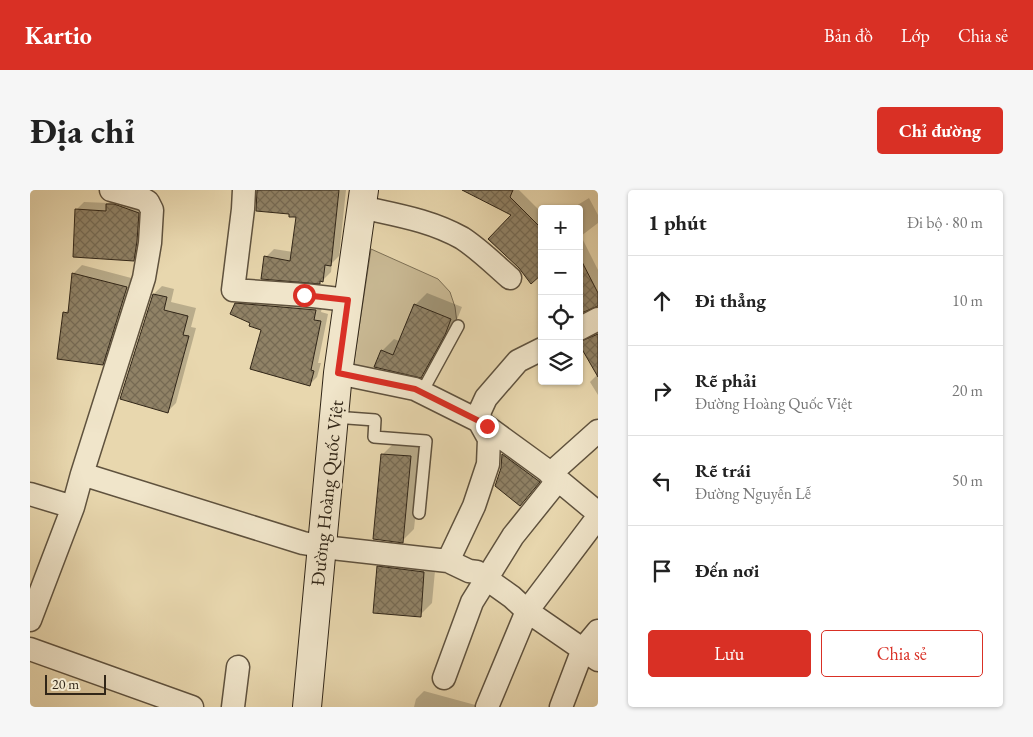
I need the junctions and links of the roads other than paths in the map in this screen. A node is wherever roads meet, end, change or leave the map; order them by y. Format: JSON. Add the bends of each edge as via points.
{"nodes":[{"id":1,"x":111,"y":190,"type":"edge"},
{"id":2,"x":244,"y":190,"type":"edge"},
{"id":3,"x":363,"y":199,"type":"edge"},
{"id":4,"x":510,"y":278,"type":"dead end"},
{"id":5,"x":348,"y":300,"type":"junction"},
{"id":6,"x":598,"y":320,"type":"edge"},
{"id":7,"x":458,"y":326,"type":"dead end"},
{"id":8,"x":583,"y":327,"type":"edge"},
{"id":9,"x":538,"y":350,"type":"edge"},
{"id":10,"x":338,"y":373,"type":"junction"},
{"id":11,"x":422,"y":392,"type":"junction"},
{"id":12,"x":334,"y":417,"type":"junction"},
{"id":13,"x":479,"y":421,"type":"junction"},
{"id":14,"x":598,"y":431,"type":"edge"},
{"id":15,"x":82,"y":474,"type":"junction"},
{"id":16,"x":554,"y":477,"type":"junction"},
{"id":17,"x":30,"y":494,"type":"edge"},
{"id":18,"x":73,"y":507,"type":"junction"},
{"id":19,"x":419,"y":514,"type":"dead end"},
{"id":20,"x":598,"y":515,"type":"edge"},
{"id":21,"x":321,"y":546,"type":"junction"},
{"id":22,"x":448,"y":561,"type":"junction"},
{"id":23,"x":486,"y":579,"type":"junction"},
{"id":24,"x":527,"y":611,"type":"junction"},
{"id":25,"x":30,"y":620,"type":"edge"},
{"id":26,"x":598,"y":631,"type":"edge"},
{"id":27,"x":30,"y":649,"type":"edge"},
{"id":28,"x":590,"y":655,"type":"edge"},
{"id":29,"x":238,"y":667,"type":"dead end"},
{"id":30,"x":444,"y":678,"type":"dead end"},
{"id":31,"x":192,"y":707,"type":"edge"},
{"id":32,"x":233,"y":707,"type":"edge"},
{"id":33,"x":306,"y":707,"type":"edge"},
{"id":34,"x":487,"y":707,"type":"edge"},
{"id":35,"x":561,"y":707,"type":"edge"}],
"edges":[{"from":1,"to":15,"type":"street","via":[[148,202],[152,210],[150,243],[144,278]]},
{"from":2,"to":5,"type":"street","via":[[233,290]]},
{"from":3,"to":4,"type":"street","via":[[463,239]]},
{"from":3,"to":5,"type":"main road","name":"Đường Hoàng Quốc Việt"},
{"from":5,"to":10,"type":"main road","name":"Đường Hoàng Quốc Việt"},
{"from":6,"to":8,"type":"street"},
{"from":7,"to":11,"type":"lane"},
{"from":9,"to":13,"type":"street","via":[[518,361],[486,398]]},
{"from":10,"to":11,"type":"street"},
{"from":10,"to":12,"type":"main road","name":"Đường Hoàng Quốc Việt"},
{"from":11,"to":13,"type":"street"},
{"from":12,"to":19,"type":"lane","via":[[375,420],[374,437],[426,440]]},
{"from":12,"to":21,"type":"main road","name":"Đường Hoàng Quốc Việt"},
{"from":13,"to":16,"type":"street"},
{"from":13,"to":22,"type":"street","via":[[489,439],[488,464],[474,506]]},
{"from":14,"to":16,"type":"street"},
{"from":15,"to":18,"type":"street"},
{"from":15,"to":21,"type":"street"},
{"from":16,"to":20,"type":"street"},
{"from":16,"to":23,"type":"street"},
{"from":17,"to":18,"type":"street"},
{"from":18,"to":25,"type":"street"},
{"from":20,"to":24,"type":"street"},
{"from":21,"to":22,"type":"street"},
{"from":21,"to":33,"type":"main road","name":"Đường Hoàng Quốc Việt"},
{"from":22,"to":23,"type":"street"},
{"from":23,"to":24,"type":"street"},
{"from":23,"to":30,"type":"street","via":[[472,602]]},
{"from":24,"to":28,"type":"street"},
{"from":24,"to":34,"type":"street"},
{"from":26,"to":28,"type":"street"},
{"from":27,"to":31,"type":"street"},
{"from":28,"to":35,"type":"street"},
{"from":29,"to":32,"type":"street"}]}
